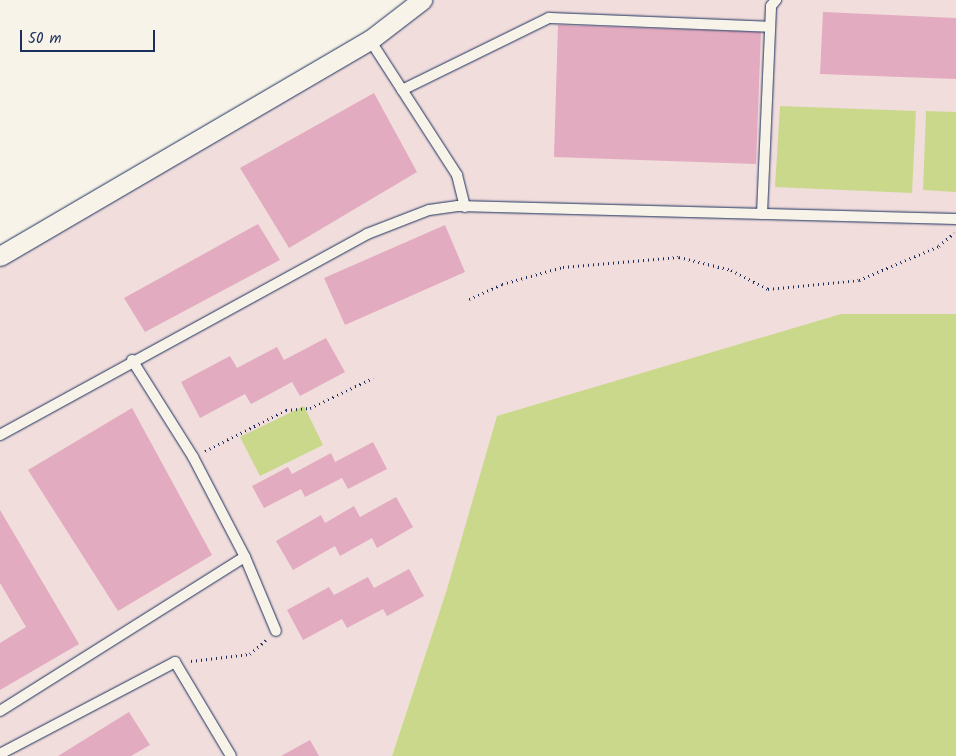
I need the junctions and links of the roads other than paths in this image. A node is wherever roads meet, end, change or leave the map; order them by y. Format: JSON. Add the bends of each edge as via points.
{"nodes":[{"id":1,"x":408,"y":0,"type":"edge"},
{"id":2,"x":422,"y":0,"type":"edge"},
{"id":3,"x":776,"y":0,"type":"edge"},
{"id":4,"x":770,"y":27,"type":"junction"},
{"id":5,"x":375,"y":37,"type":"junction"},
{"id":6,"x":402,"y":90,"type":"junction"},
{"id":7,"x":465,"y":207,"type":"junction"},
{"id":8,"x":762,"y":214,"type":"junction"},
{"id":9,"x":956,"y":219,"type":"edge"},
{"id":10,"x":0,"y":256,"type":"edge"},
{"id":11,"x":132,"y":360,"type":"junction"},
{"id":12,"x":0,"y":435,"type":"edge"},
{"id":13,"x":245,"y":556,"type":"junction"},
{"id":14,"x":276,"y":631,"type":"road end"},
{"id":15,"x":0,"y":711,"type":"edge"},
{"id":16,"x":0,"y":754,"type":"edge"},
{"id":17,"x":232,"y":756,"type":"edge"}],
"edges":[{"from":1,"to":5,"type":"street"},
{"from":2,"to":5,"type":"street"},
{"from":3,"to":4,"type":"lane","via":[[771,6]]},
{"from":4,"to":6,"type":"lane","via":[[549,18]]},
{"from":4,"to":8,"type":"lane"},
{"from":5,"to":6,"type":"lane"},
{"from":5,"to":10,"type":"street"},
{"from":6,"to":7,"type":"lane","via":[[457,175]]},
{"from":7,"to":8,"type":"lane"},
{"from":7,"to":11,"type":"lane","via":[[429,210],[398,219]]},
{"from":8,"to":9,"type":"lane"},
{"from":11,"to":12,"type":"lane"},
{"from":11,"to":13,"type":"lane","via":[[193,457]]},
{"from":13,"to":14,"type":"lane"},
{"from":13,"to":15,"type":"lane"},
{"from":16,"to":17,"type":"lane","via":[[175,662]]}]}
